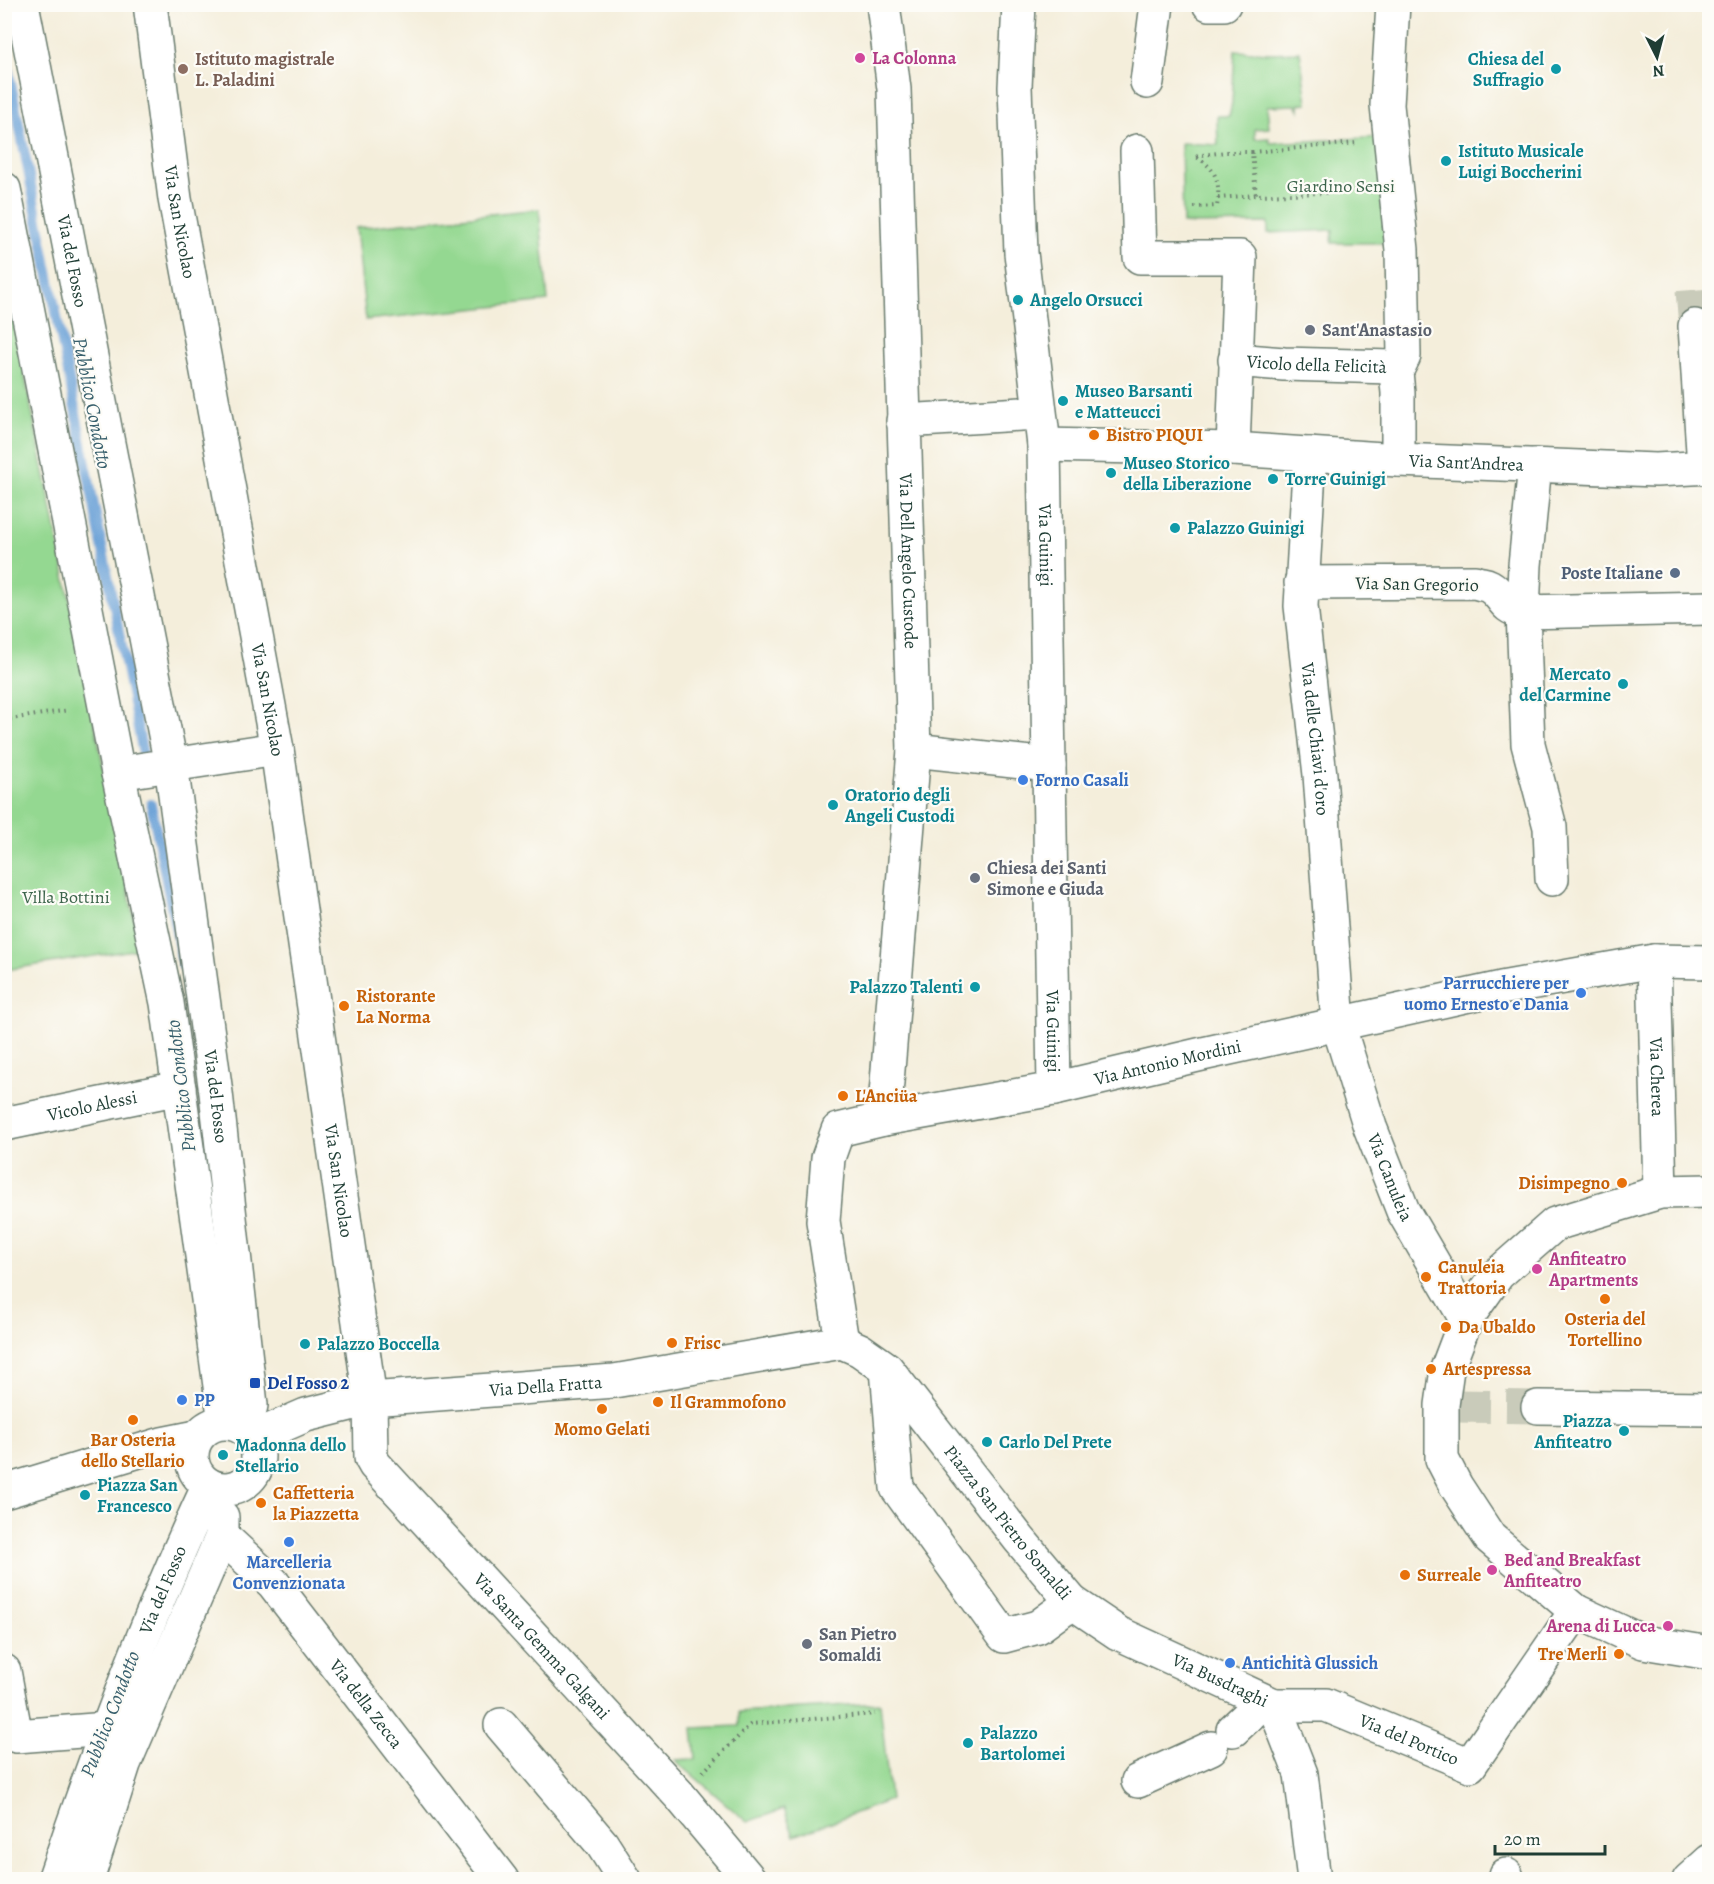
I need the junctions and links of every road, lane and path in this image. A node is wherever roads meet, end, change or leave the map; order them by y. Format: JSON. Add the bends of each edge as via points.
{"nodes":[{"id":1,"x":22,"y":4,"type":"edge"},
{"id":2,"x":150,"y":4,"type":"edge"},
{"id":3,"x":883,"y":4,"type":"edge"},
{"id":4,"x":1019,"y":4,"type":"edge"},
{"id":5,"x":1156,"y":4,"type":"edge"},
{"id":6,"x":1209,"y":4,"type":"edge"},
{"id":7,"x":1224,"y":4,"type":"edge"},
{"id":8,"x":1393,"y":4,"type":"edge"},
{"id":9,"x":1147,"y":82,"type":"dead end"},
{"id":10,"x":1363,"y":143,"type":"dead end"},
{"id":11,"x":1137,"y":151,"type":"dead end"},
{"id":12,"x":1252,"y":152,"type":"junction"},
{"id":13,"x":4,"y":189,"type":"edge"},
{"id":14,"x":1395,"y":190,"type":"junction"},
{"id":15,"x":1256,"y":195,"type":"junction"},
{"id":16,"x":1218,"y":198,"type":"junction"},
{"id":17,"x":1194,"y":207,"type":"dead end"},
{"id":18,"x":1695,"y":326,"type":"tunnel mouth"},
{"id":19,"x":1235,"y":360,"type":"junction"},
{"id":20,"x":1400,"y":364,"type":"junction"},
{"id":21,"x":903,"y":421,"type":"junction"},
{"id":22,"x":1041,"y":429,"type":"junction"},
{"id":23,"x":1233,"y":449,"type":"junction"},
{"id":24,"x":1310,"y":454,"type":"junction"},
{"id":25,"x":1398,"y":460,"type":"junction"},
{"id":26,"x":1535,"y":465,"type":"junction"},
{"id":27,"x":1707,"y":467,"type":"edge"},
{"id":28,"x":1301,"y":583,"type":"junction"},
{"id":29,"x":1710,"y":608,"type":"edge"},
{"id":30,"x":1522,"y":612,"type":"junction"},
{"id":31,"x":105,"y":704,"type":"junction"},
{"id":32,"x":4,"y":720,"type":"edge"},
{"id":33,"x":277,"y":748,"type":"junction"},
{"id":34,"x":914,"y":750,"type":"junction"},
{"id":35,"x":171,"y":765,"type":"junction"},
{"id":36,"x":1049,"y":765,"type":"junction"},
{"id":37,"x":118,"y":773,"type":"junction"},
{"id":38,"x":1552,"y":879,"type":"dead end"},
{"id":39,"x":1654,"y":961,"type":"junction"},
{"id":40,"x":1710,"y":962,"type":"edge"},
{"id":41,"x":1338,"y":1024,"type":"junction"},
{"id":42,"x":179,"y":1088,"type":"junction"},
{"id":43,"x":1054,"y":1089,"type":"junction"},
{"id":44,"x":884,"y":1119,"type":"junction"},
{"id":45,"x":4,"y":1124,"type":"edge"},
{"id":46,"x":1710,"y":1191,"type":"edge"},
{"id":47,"x":1660,"y":1192,"type":"junction"},
{"id":48,"x":1466,"y":1319,"type":"junction"},
{"id":49,"x":842,"y":1342,"type":"junction"},
{"id":50,"x":887,"y":1369,"type":"junction"},
{"id":51,"x":369,"y":1399,"type":"junction"},
{"id":52,"x":1538,"y":1407,"type":"tunnel mouth"},
{"id":53,"x":1710,"y":1409,"type":"edge"},
{"id":54,"x":230,"y":1432,"type":"junction"},
{"id":55,"x":215,"y":1487,"type":"junction"},
{"id":56,"x":4,"y":1492,"type":"edge"},
{"id":57,"x":222,"y":1536,"type":"junction"},
{"id":58,"x":1072,"y":1602,"type":"junction"},
{"id":59,"x":1576,"y":1611,"type":"junction"},
{"id":60,"x":1710,"y":1653,"type":"edge"},
{"id":61,"x":4,"y":1671,"type":"edge"},
{"id":62,"x":1269,"y":1703,"type":"junction"},
{"id":63,"x":875,"y":1714,"type":"dead end"},
{"id":64,"x":501,"y":1725,"type":"dead end"},
{"id":65,"x":122,"y":1731,"type":"junction"},
{"id":66,"x":1137,"y":1781,"type":"dead end"},
{"id":67,"x":679,"y":1795,"type":"junction"},
{"id":68,"x":1710,"y":1861,"type":"edge"},
{"id":69,"x":54,"y":1880,"type":"edge"},
{"id":70,"x":87,"y":1880,"type":"edge"},
{"id":71,"x":502,"y":1880,"type":"edge"},
{"id":72,"x":625,"y":1880,"type":"edge"},
{"id":73,"x":750,"y":1880,"type":"edge"},
{"id":74,"x":1314,"y":1880,"type":"edge"},
{"id":75,"x":1689,"y":1880,"type":"edge"}],
"edges":[{"from":1,"to":35,"type":"street","name":"Via del Fosso"},
{"from":2,"to":33,"type":"street","name":"Via San Nicolao","via":[[175,199]]},
{"from":3,"to":21,"type":"street","name":"Via Dell Angelo Custode","via":[[894,89]]},
{"from":4,"to":22,"type":"street","name":"Via Guinigi","via":[[1014,87],[1021,253]]},
{"from":5,"to":9,"type":"street"},
{"from":6,"to":7,"type":"street"},
{"from":8,"to":14,"type":"street","via":[[1387,105]]},
{"from":10,"to":12,"type":"path"},
{"from":11,"to":19,"type":"street","name":"Vicolo della Felicità","via":[[1140,257],[1240,257]]},
{"from":12,"to":15,"type":"path"},
{"from":12,"to":16,"type":"path","via":[[1195,156],[1213,171]]},
{"from":13,"to":31,"type":"street","name":"Via del Fosso"},
{"from":14,"to":15,"type":"path"},
{"from":14,"to":20,"type":"street","via":[[1402,250]]},
{"from":15,"to":16,"type":"path"},
{"from":16,"to":17,"type":"path","via":[[1217,206]]},
{"from":18,"to":27,"type":"street"},
{"from":19,"to":20,"type":"street","name":"Vicolo della Felicità","via":[[1391,367]]},
{"from":19,"to":23,"type":"street","name":"Vicolo della Felicità"},
{"from":20,"to":25,"type":"street"},
{"from":21,"to":22,"type":"street","name":"Via Sant'Andrea"},
{"from":21,"to":34,"type":"street","name":"Via Dell Angelo Custode"},
{"from":22,"to":23,"type":"street","name":"Via Sant'Andrea"},
{"from":22,"to":36,"type":"street","name":"Via Guinigi"},
{"from":23,"to":24,"type":"street","name":"Via Sant'Andrea"},
{"from":24,"to":25,"type":"street","name":"Via Sant'Andrea"},
{"from":24,"to":28,"type":"street","name":"Via delle Chiavi d'oro"},
{"from":25,"to":26,"type":"street","name":"Via Sant'Andrea"},
{"from":26,"to":27,"type":"street","name":"Via Sant'Andrea","via":[[1656,470]]},
{"from":26,"to":30,"type":"street"},
{"from":28,"to":30,"type":"street","name":"Via San Gregorio","via":[[1474,582],[1488,586],[1510,609]]},
{"from":28,"to":41,"type":"street","name":"Via delle Chiavi d'oro"},
{"from":29,"to":30,"type":"street"},
{"from":30,"to":38,"type":"street","via":[[1528,744],[1550,827]]},
{"from":31,"to":32,"type":"path"},
{"from":31,"to":37,"type":"street","name":"Via del Fosso"},
{"from":33,"to":35,"type":"street","name":"Via San Nicolao"},
{"from":33,"to":51,"type":"street","name":"Via San Nicolao"},
{"from":34,"to":36,"type":"street"},
{"from":34,"to":44,"type":"street","name":"Via Dell Angelo Custode"},
{"from":35,"to":37,"type":"street"},
{"from":35,"to":54,"type":"street","name":"Via del Fosso","via":[[216,1093],[251,1405]]},
{"from":36,"to":43,"type":"street","name":"Via Guinigi"},
{"from":37,"to":42,"type":"street","name":"Via del Fosso","via":[[167,1003]]},
{"from":39,"to":40,"type":"street","name":"Via Antonio Mordini"},
{"from":39,"to":41,"type":"street","name":"Via Antonio Mordini","via":[[1501,988]]},
{"from":39,"to":47,"type":"street","name":"Via Cherea"},
{"from":41,"to":43,"type":"street","name":"Via Antonio Mordini"},
{"from":41,"to":48,"type":"street","name":"Via Canuleia","via":[[1370,1127],[1403,1211]]},
{"from":42,"to":45,"type":"street","name":"Vicolo Alessi"},
{"from":42,"to":54,"type":"street","name":"Via del Fosso"},
{"from":43,"to":44,"type":"street","name":"Via Antonio Mordini"},
{"from":44,"to":49,"type":"street","name":"Via Antonio Mordini","via":[[838,1130],[828,1158],[823,1221]]},
{"from":46,"to":47,"type":"street"},
{"from":47,"to":48,"type":"street","via":[[1555,1224],[1498,1274]]},
{"from":48,"to":59,"type":"street","via":[[1447,1370],[1450,1405],[1443,1459],[1490,1538]]},
{"from":49,"to":50,"type":"street","name":"Piazza San Pietro Somaldi"},
{"from":49,"to":51,"type":"street","name":"Via Della Fratta","via":[[614,1381]]},
{"from":50,"to":58,"type":"street","name":"Piazza San Pietro Somaldi"},
{"from":50,"to":58,"type":"street","name":"Piazza San Pietro Somaldi","via":[[897,1488],[1004,1636],[1038,1627]]},
{"from":51,"to":54,"type":"street","name":"Via Della Fratta"},
{"from":51,"to":67,"type":"street","name":"Via Santa Gemma Galgani","via":[[371,1458],[375,1465]]},
{"from":52,"to":53,"type":"street"},
{"from":54,"to":55,"type":"street","via":[[193,1448],[194,1469],[201,1479]]},
{"from":54,"to":55,"type":"street","via":[[257,1448],[256,1469],[242,1485],[231,1489]]},
{"from":54,"to":56,"type":"street","via":[[162,1444]]},
{"from":55,"to":57,"type":"street","name":"Via del Fosso"},
{"from":55,"to":65,"type":"street","name":"Via del Fosso","via":[[192,1521],[146,1632]]},
{"from":57,"to":65,"type":"street","name":"Via del Fosso"},
{"from":57,"to":71,"type":"street","name":"Via della Zecca","via":[[273,1583]]},
{"from":58,"to":62,"type":"street","name":"Via Busdraghi","via":[[1118,1633]]},
{"from":59,"to":60,"type":"street","via":[[1643,1642]]},
{"from":59,"to":62,"type":"street","name":"Via del Portico","via":[[1470,1765],[1326,1706]]},
{"from":61,"to":65,"type":"street","via":[[16,1736]]},
{"from":62,"to":66,"type":"street","via":[[1222,1739]]},
{"from":62,"to":74,"type":"street","name":"Via Busdraghi","via":[[1302,1774]]},
{"from":63,"to":67,"type":"path","via":[[751,1724]]},
{"from":64,"to":72,"type":"street","via":[[602,1844]]},
{"from":65,"to":69,"type":"street","name":"Via del Fosso"},
{"from":65,"to":70,"type":"street","name":"Via del Fosso","via":[[124,1764]]},
{"from":67,"to":73,"type":"street","name":"Via Santa Gemma Galgani"},
{"from":68,"to":75,"type":"street"}]}
